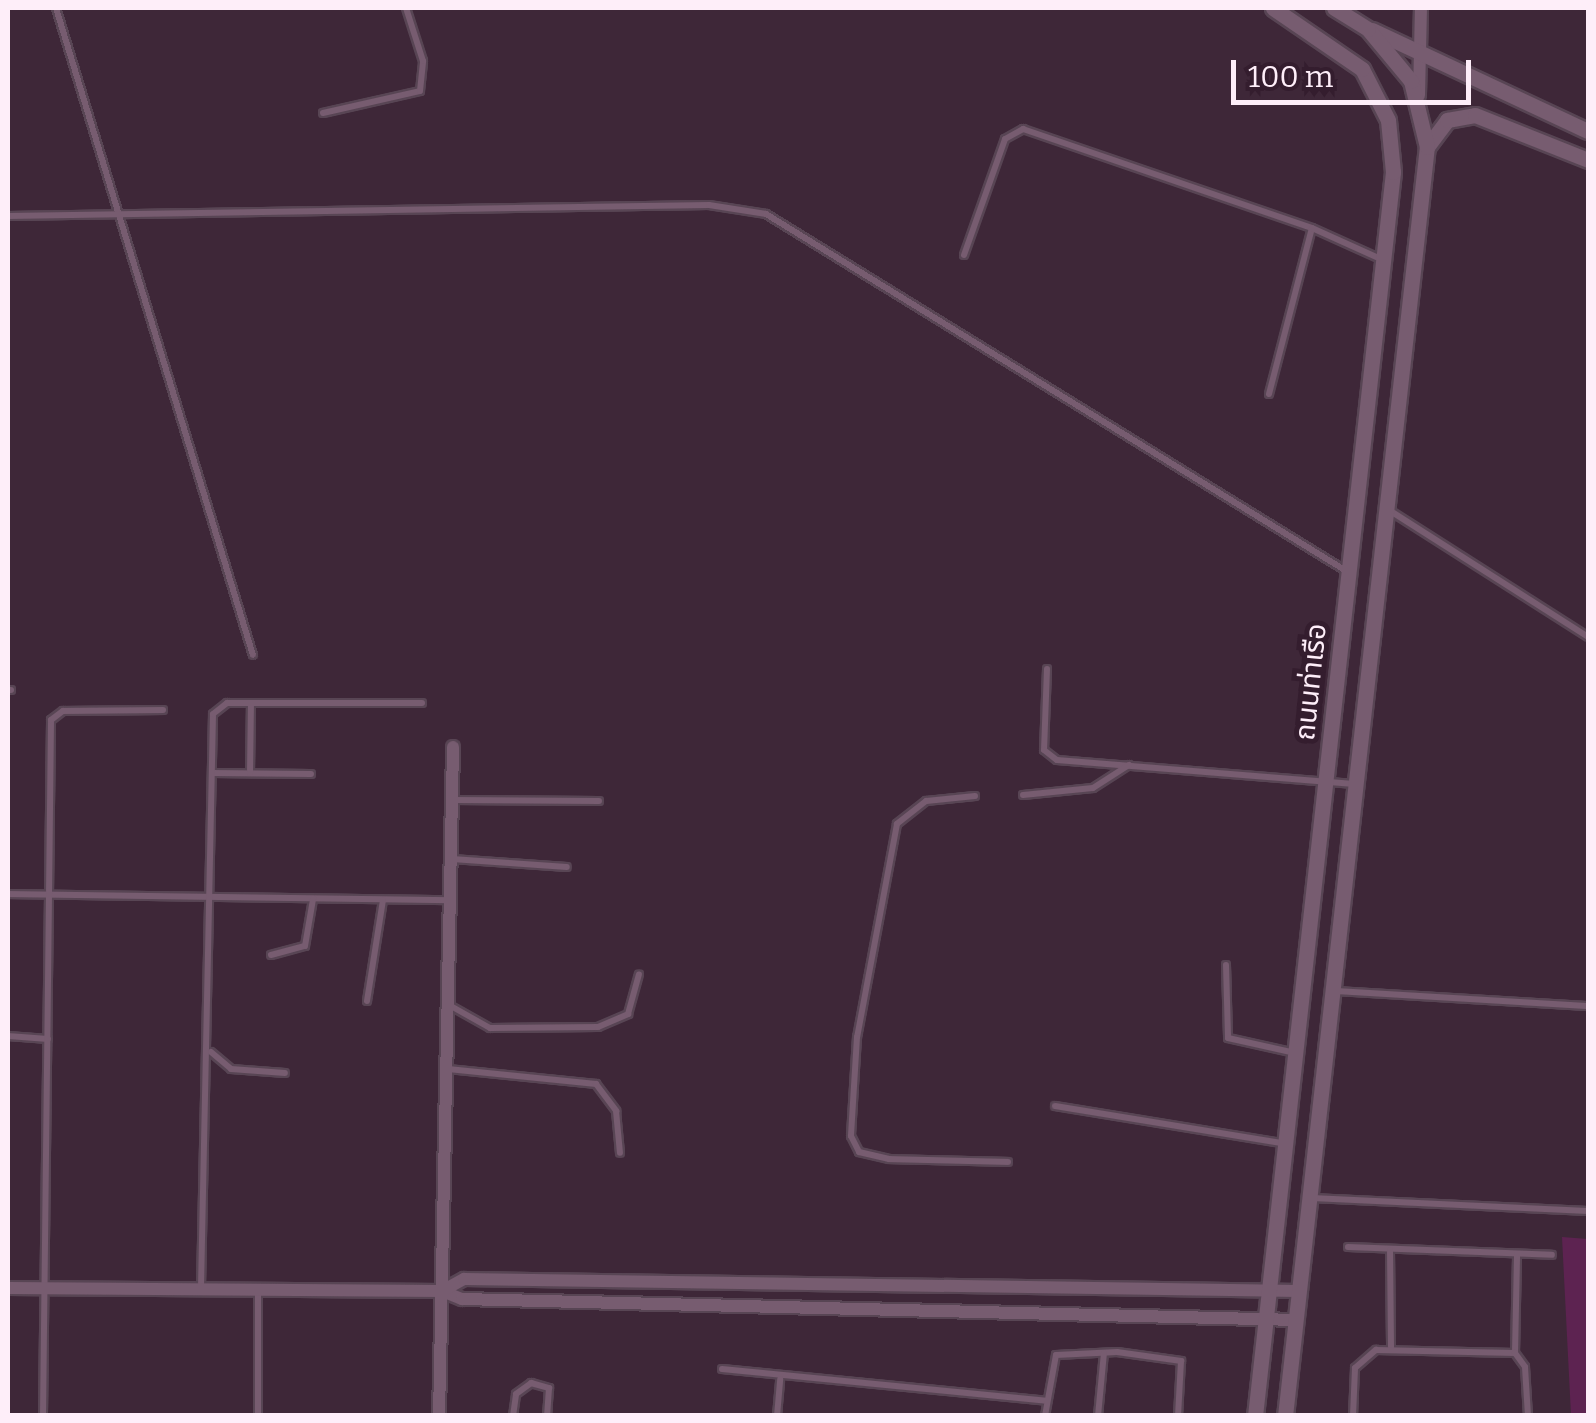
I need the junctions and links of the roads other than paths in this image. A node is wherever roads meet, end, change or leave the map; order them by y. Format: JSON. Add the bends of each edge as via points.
{"nodes":[{"id":1,"x":56,"y":8,"type":"edge"},
{"id":2,"x":406,"y":8,"type":"edge"},
{"id":3,"x":1273,"y":8,"type":"edge"},
{"id":4,"x":1334,"y":8,"type":"edge"},
{"id":5,"x":1421,"y":8,"type":"edge"},
{"id":6,"x":1368,"y":28,"type":"junction"},
{"id":7,"x":1417,"y":52,"type":"junction"},
{"id":8,"x":1419,"y":102,"type":"junction"},
{"id":9,"x":323,"y":113,"type":"dead end"},
{"id":10,"x":1588,"y":131,"type":"edge"},
{"id":11,"x":1427,"y":147,"type":"junction"},
{"id":12,"x":1588,"y":160,"type":"edge"},
{"id":13,"x":118,"y":211,"type":"junction"},
{"id":14,"x":8,"y":216,"type":"edge"},
{"id":15,"x":1312,"y":228,"type":"junction"},
{"id":16,"x":964,"y":255,"type":"dead end"},
{"id":17,"x":1382,"y":260,"type":"junction"},
{"id":18,"x":1270,"y":394,"type":"dead end"},
{"id":19,"x":1392,"y":512,"type":"junction"},
{"id":20,"x":1348,"y":572,"type":"junction"},
{"id":21,"x":1588,"y":637,"type":"edge"},
{"id":22,"x":253,"y":655,"type":"dead end"},
{"id":23,"x":1047,"y":669,"type":"dead end"},
{"id":24,"x":422,"y":703,"type":"dead end"},
{"id":25,"x":251,"y":704,"type":"junction"},
{"id":26,"x":163,"y":710,"type":"dead end"},
{"id":27,"x":453,"y":747,"type":"dead end"},
{"id":28,"x":1128,"y":765,"type":"junction"},
{"id":29,"x":212,"y":773,"type":"junction"},
{"id":30,"x":250,"y":773,"type":"junction"},
{"id":31,"x":312,"y":774,"type":"dead end"},
{"id":32,"x":1326,"y":781,"type":"junction"},
{"id":33,"x":1360,"y":784,"type":"junction"},
{"id":34,"x":1023,"y":795,"type":"dead end"},
{"id":35,"x":975,"y":796,"type":"dead end"},
{"id":36,"x":452,"y":800,"type":"junction"},
{"id":37,"x":599,"y":801,"type":"dead end"},
{"id":38,"x":451,"y":859,"type":"junction"},
{"id":39,"x":568,"y":867,"type":"dead end"},
{"id":40,"x":8,"y":894,"type":"edge"},
{"id":41,"x":53,"y":895,"type":"junction"},
{"id":42,"x":215,"y":898,"type":"junction"},
{"id":43,"x":313,"y":899,"type":"junction"},
{"id":44,"x":383,"y":900,"type":"junction"},
{"id":45,"x":450,"y":900,"type":"junction"},
{"id":46,"x":271,"y":955,"type":"dead end"},
{"id":47,"x":1226,"y":965,"type":"dead end"},
{"id":48,"x":639,"y":974,"type":"dead end"},
{"id":49,"x":1335,"y":991,"type":"junction"},
{"id":50,"x":366,"y":1001,"type":"dead end"},
{"id":51,"x":448,"y":1004,"type":"junction"},
{"id":52,"x":1588,"y":1006,"type":"edge"},
{"id":53,"x":8,"y":1036,"type":"edge"},
{"id":54,"x":48,"y":1038,"type":"junction"},
{"id":55,"x":210,"y":1052,"type":"junction"},
{"id":56,"x":1296,"y":1053,"type":"junction"},
{"id":57,"x":447,"y":1069,"type":"junction"},
{"id":58,"x":286,"y":1073,"type":"dead end"},
{"id":59,"x":1055,"y":1106,"type":"dead end"},
{"id":60,"x":1286,"y":1144,"type":"junction"},
{"id":61,"x":620,"y":1153,"type":"dead end"},
{"id":62,"x":1008,"y":1162,"type":"dead end"},
{"id":63,"x":1310,"y":1198,"type":"junction"},
{"id":64,"x":1588,"y":1212,"type":"edge"},
{"id":65,"x":1348,"y":1247,"type":"dead end"},
{"id":66,"x":1390,"y":1250,"type":"junction"},
{"id":67,"x":1552,"y":1255,"type":"dead end"},
{"id":68,"x":1518,"y":1256,"type":"junction"},
{"id":69,"x":46,"y":1287,"type":"junction"},
{"id":70,"x":200,"y":1287,"type":"junction"},
{"id":71,"x":8,"y":1288,"type":"edge"},
{"id":72,"x":258,"y":1288,"type":"junction"},
{"id":73,"x":1270,"y":1290,"type":"junction"},
{"id":74,"x":442,"y":1291,"type":"junction"},
{"id":75,"x":1298,"y":1291,"type":"junction"},
{"id":76,"x":1266,"y":1319,"type":"junction"},
{"id":77,"x":1296,"y":1320,"type":"junction"},
{"id":78,"x":1391,"y":1350,"type":"junction"},
{"id":79,"x":1104,"y":1353,"type":"junction"},
{"id":80,"x":1515,"y":1353,"type":"junction"},
{"id":81,"x":722,"y":1369,"type":"dead end"},
{"id":82,"x":780,"y":1379,"type":"junction"},
{"id":83,"x":1046,"y":1400,"type":"junction"},
{"id":84,"x":42,"y":1416,"type":"edge"},
{"id":85,"x":258,"y":1416,"type":"edge"},
{"id":86,"x":439,"y":1416,"type":"edge"},
{"id":87,"x":513,"y":1416,"type":"edge"},
{"id":88,"x":547,"y":1416,"type":"edge"},
{"id":89,"x":777,"y":1416,"type":"edge"},
{"id":90,"x":1044,"y":1416,"type":"edge"},
{"id":91,"x":1098,"y":1416,"type":"edge"},
{"id":92,"x":1178,"y":1416,"type":"edge"},
{"id":93,"x":1255,"y":1416,"type":"edge"},
{"id":94,"x":1285,"y":1416,"type":"edge"},
{"id":95,"x":1354,"y":1416,"type":"edge"},
{"id":96,"x":1528,"y":1416,"type":"edge"}],
"edges":[{"from":1,"to":13,"type":"lane"},
{"from":2,"to":9,"type":"lane","via":[[423,61],[420,92]]},
{"from":3,"to":17,"type":"street","name":"ถนนท่าเรือ","via":[[1328,41],[1375,88],[1393,172]]},
{"from":4,"to":6,"type":"street"},
{"from":5,"to":7,"type":"street"},
{"from":6,"to":7,"type":"street"},
{"from":6,"to":8,"type":"street"},
{"from":7,"to":8,"type":"street"},
{"from":7,"to":10,"type":"street"},
{"from":8,"to":11,"type":"street"},
{"from":11,"to":12,"type":"street","via":[[1447,120],[1475,114]]},
{"from":11,"to":19,"type":"street"},
{"from":13,"to":14,"type":"lane"},
{"from":13,"to":20,"type":"lane","via":[[709,205],[766,214]]},
{"from":13,"to":22,"type":"lane"},
{"from":15,"to":16,"type":"lane","via":[[1023,129],[1005,140]]},
{"from":15,"to":17,"type":"lane"},
{"from":15,"to":18,"type":"lane"},
{"from":17,"to":20,"type":"street","name":"ถนนท่าเรือ"},
{"from":19,"to":21,"type":"lane"},
{"from":19,"to":33,"type":"street"},
{"from":20,"to":32,"type":"street","name":"ถนนท่าเรือ"},
{"from":23,"to":28,"type":"lane","via":[[1047,754]]},
{"from":24,"to":25,"type":"lane"},
{"from":25,"to":29,"type":"lane","via":[[227,703],[213,714]]},
{"from":25,"to":30,"type":"lane"},
{"from":26,"to":41,"type":"lane","via":[[64,711],[51,720]]},
{"from":27,"to":36,"type":"street"},
{"from":28,"to":32,"type":"lane"},
{"from":28,"to":34,"type":"lane","via":[[1093,788]]},
{"from":29,"to":30,"type":"lane"},
{"from":29,"to":42,"type":"lane"},
{"from":30,"to":31,"type":"lane"},
{"from":32,"to":33,"type":"lane"},
{"from":32,"to":56,"type":"street","name":"ถนนท่าเรือ"},
{"from":33,"to":49,"type":"street"},
{"from":35,"to":62,"type":"lane","via":[[926,801],[897,824],[857,1037],[851,1136],[859,1152],[889,1159]]},
{"from":36,"to":37,"type":"lane"},
{"from":36,"to":38,"type":"street"},
{"from":38,"to":39,"type":"lane"},
{"from":38,"to":45,"type":"street"},
{"from":40,"to":41,"type":"lane"},
{"from":41,"to":42,"type":"lane"},
{"from":41,"to":54,"type":"lane"},
{"from":42,"to":43,"type":"lane"},
{"from":42,"to":55,"type":"lane"},
{"from":43,"to":44,"type":"lane"},
{"from":43,"to":46,"type":"lane","via":[[304,946]]},
{"from":44,"to":45,"type":"lane"},
{"from":44,"to":50,"type":"lane"},
{"from":45,"to":51,"type":"street"},
{"from":47,"to":56,"type":"lane","via":[[1228,1038]]},
{"from":48,"to":51,"type":"lane","via":[[628,1014],[598,1027],[490,1028]]},
{"from":49,"to":52,"type":"lane"},
{"from":49,"to":63,"type":"street"},
{"from":51,"to":57,"type":"street"},
{"from":53,"to":54,"type":"lane"},
{"from":54,"to":69,"type":"lane"},
{"from":55,"to":58,"type":"lane","via":[[231,1069]]},
{"from":55,"to":70,"type":"lane"},
{"from":56,"to":60,"type":"street","name":"ถนนท่าเรือ"},
{"from":57,"to":61,"type":"lane","via":[[596,1084],[616,1111]]},
{"from":57,"to":74,"type":"street"},
{"from":59,"to":60,"type":"lane"},
{"from":60,"to":73,"type":"street","name":"ถนนท่าเรือ"},
{"from":63,"to":64,"type":"lane"},
{"from":63,"to":75,"type":"street"},
{"from":65,"to":66,"type":"lane"},
{"from":66,"to":68,"type":"lane"},
{"from":66,"to":78,"type":"lane"},
{"from":67,"to":68,"type":"lane"},
{"from":68,"to":80,"type":"lane"},
{"from":69,"to":70,"type":"street"},
{"from":69,"to":71,"type":"street"},
{"from":69,"to":84,"type":"lane"},
{"from":70,"to":72,"type":"street"},
{"from":72,"to":74,"type":"street"},
{"from":72,"to":85,"type":"lane"},
{"from":73,"to":74,"type":"street","via":[[464,1279]]},
{"from":73,"to":75,"type":"street"},
{"from":73,"to":76,"type":"street","name":"ถนนท่าเรือ"},
{"from":74,"to":76,"type":"street","via":[[462,1299]]},
{"from":74,"to":86,"type":"street"},
{"from":75,"to":77,"type":"street"},
{"from":76,"to":77,"type":"street"},
{"from":76,"to":93,"type":"street","name":"ถนนท่าเรือ"},
{"from":77,"to":94,"type":"street"},
{"from":78,"to":80,"type":"lane"},
{"from":78,"to":95,"type":"lane","via":[[1359,1358]]},
{"from":79,"to":83,"type":"lane","via":[[1056,1356]]},
{"from":79,"to":91,"type":"lane"},
{"from":79,"to":92,"type":"lane","via":[[1180,1361]]},
{"from":80,"to":96,"type":"lane","via":[[1525,1366]]},
{"from":81,"to":82,"type":"lane"},
{"from":82,"to":83,"type":"lane"},
{"from":82,"to":89,"type":"lane"},
{"from":83,"to":90,"type":"lane"},
{"from":87,"to":88,"type":"lane","via":[[516,1394],[530,1383],[548,1388]]}]}
